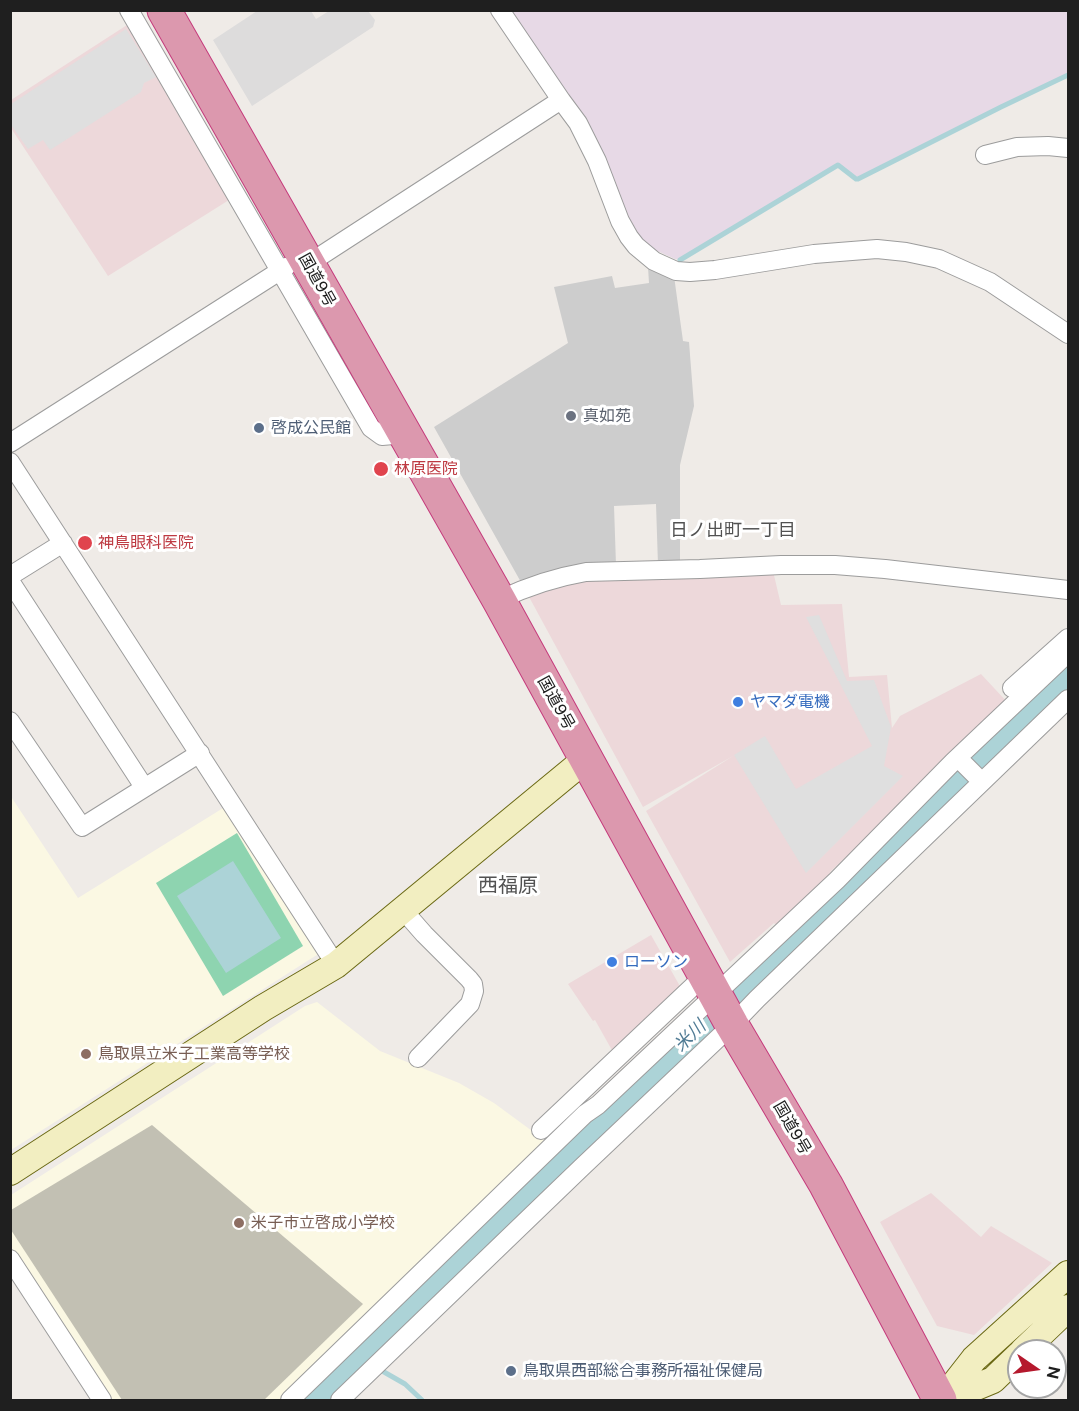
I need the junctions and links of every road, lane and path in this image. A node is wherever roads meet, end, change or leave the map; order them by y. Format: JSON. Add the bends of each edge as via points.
{"nodes":[{"id":1,"x":129,"y":10,"type":"edge"},
{"id":2,"x":164,"y":10,"type":"edge"},
{"id":3,"x":500,"y":10,"type":"edge"},
{"id":4,"x":561,"y":100,"type":"junction"},
{"id":5,"x":1068,"y":148,"type":"edge"},
{"id":6,"x":986,"y":154,"type":"dead end"},
{"id":7,"x":291,"y":267,"type":"junction"},
{"id":8,"x":1068,"y":334,"type":"edge"},
{"id":9,"x":10,"y":443,"type":"edge"},
{"id":10,"x":10,"y":462,"type":"edge"},
{"id":11,"x":63,"y":543,"type":"junction"},
{"id":12,"x":10,"y":576,"type":"edge"},
{"id":13,"x":10,"y":581,"type":"edge"},
{"id":14,"x":1068,"y":591,"type":"edge"},
{"id":15,"x":499,"y":600,"type":"junction"},
{"id":16,"x":1066,"y":653,"type":"edge"},
{"id":17,"x":1012,"y":688,"type":"dead end"},
{"id":18,"x":1068,"y":699,"type":"edge"},
{"id":19,"x":10,"y":721,"type":"edge"},
{"id":20,"x":200,"y":753,"type":"junction"},
{"id":21,"x":587,"y":758,"type":"junction"},
{"id":22,"x":968,"y":769,"type":"junction"},
{"id":23,"x":144,"y":787,"type":"junction"},
{"id":24,"x":403,"y":910,"type":"junction"},
{"id":25,"x":336,"y":965,"type":"junction"},
{"id":26,"x":708,"y":981,"type":"junction"},
{"id":27,"x":730,"y":1021,"type":"junction"},
{"id":28,"x":418,"y":1058,"type":"dead end"},
{"id":29,"x":541,"y":1130,"type":"dead end"},
{"id":30,"x":10,"y":1172,"type":"edge"},
{"id":31,"x":10,"y":1259,"type":"edge"},
{"id":32,"x":1068,"y":1274,"type":"edge"},
{"id":33,"x":1068,"y":1308,"type":"edge"},
{"id":34,"x":1036,"y":1339,"type":"edge"},
{"id":35,"x":1007,"y":1367,"type":"edge"},
{"id":36,"x":102,"y":1401,"type":"edge"},
{"id":37,"x":290,"y":1401,"type":"edge"},
{"id":38,"x":340,"y":1401,"type":"edge"},
{"id":39,"x":943,"y":1401,"type":"edge"}],
"edges":[{"from":1,"to":7,"type":"street"},
{"from":2,"to":7,"type":"highway","name":"国道9号","via":[[285,222]]},
{"from":3,"to":4,"type":"street"},
{"from":4,"to":7,"type":"street"},
{"from":4,"to":8,"type":"street","via":[[597,161],[629,237],[647,255],[666,266],[690,272],[814,254],[877,249],[906,252],[939,259],[990,282]]},
{"from":5,"to":6,"type":"street","via":[[1017,147]]},
{"from":7,"to":9,"type":"street"},
{"from":7,"to":15,"type":"highway","name":"国道9号","via":[[405,434]]},
{"from":10,"to":11,"type":"street"},
{"from":11,"to":12,"type":"street"},
{"from":11,"to":20,"type":"street"},
{"from":13,"to":23,"type":"street"},
{"from":14,"to":15,"type":"street","via":[[885,568],[781,565],[586,572]]},
{"from":15,"to":21,"type":"highway","name":"国道9号"},
{"from":16,"to":17,"type":"street"},
{"from":16,"to":22,"type":"street"},
{"from":18,"to":22,"type":"street"},
{"from":19,"to":23,"type":"street","via":[[82,827]]},
{"from":20,"to":23,"type":"street"},
{"from":20,"to":25,"type":"street"},
{"from":21,"to":24,"type":"street"},
{"from":21,"to":26,"type":"highway","name":"国道9号"},
{"from":22,"to":27,"type":"street","via":[[757,999]]},
{"from":22,"to":37,"type":"street","via":[[837,880],[585,1114]]},
{"from":24,"to":25,"type":"street"},
{"from":24,"to":28,"type":"street","via":[[469,979],[474,991],[470,1004]]},
{"from":25,"to":30,"type":"street"},
{"from":26,"to":27,"type":"highway","name":"国道9号"},
{"from":26,"to":29,"type":"street"},
{"from":27,"to":38,"type":"street"},
{"from":27,"to":39,"type":"highway","name":"国道9号","via":[[826,1185]]},
{"from":31,"to":36,"type":"street"},
{"from":32,"to":39,"type":"street","via":[[974,1359]]},
{"from":33,"to":34,"type":"street"},
{"from":35,"to":39,"type":"street","via":[[993,1380]]}]}
